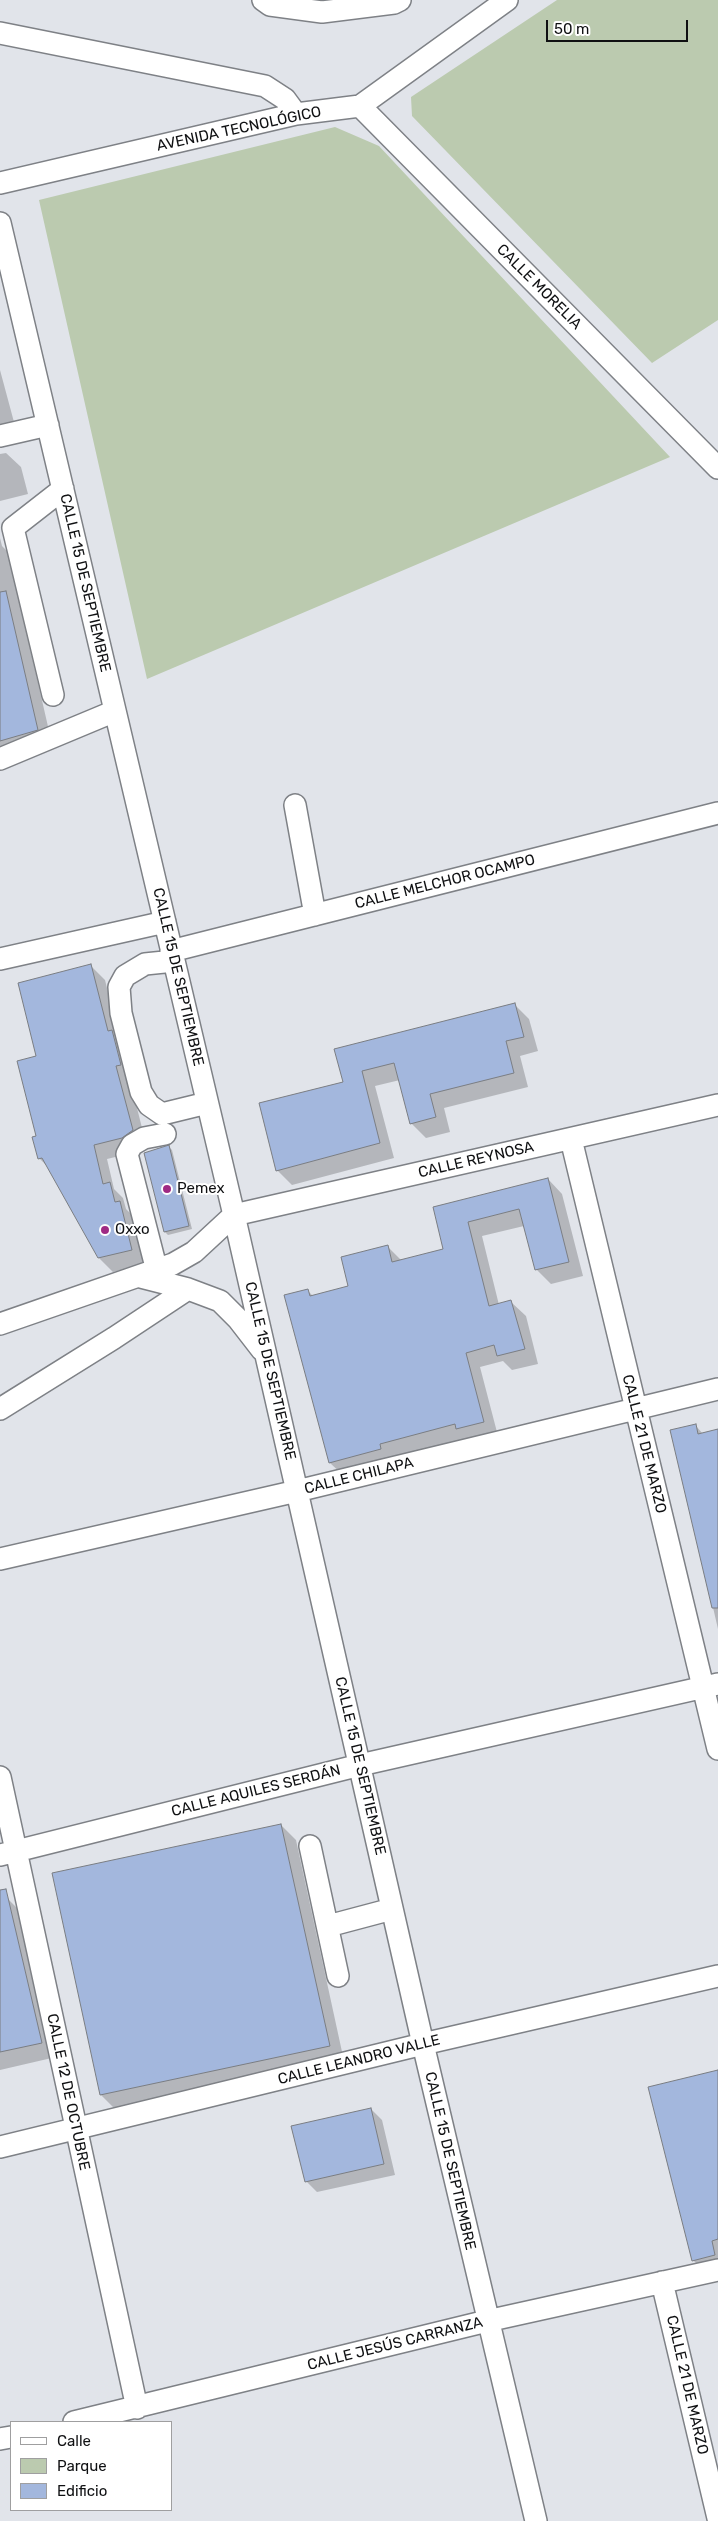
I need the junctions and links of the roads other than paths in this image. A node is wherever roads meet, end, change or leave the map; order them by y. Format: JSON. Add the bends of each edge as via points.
{"nodes":[{"id":1,"x":262,"y":0,"type":"edge"},
{"id":2,"x":400,"y":0,"type":"edge"},
{"id":3,"x":507,"y":0,"type":"edge"},
{"id":4,"x":0,"y":33,"type":"edge"},
{"id":5,"x":360,"y":106,"type":"junction"},
{"id":6,"x":296,"y":114,"type":"junction"},
{"id":7,"x":0,"y":183,"type":"edge"},
{"id":8,"x":0,"y":223,"type":"edge"},
{"id":9,"x":4,"y":261,"type":"edge"},
{"id":10,"x":48,"y":425,"type":"junction"},
{"id":11,"x":0,"y":436,"type":"edge"},
{"id":12,"x":718,"y":468,"type":"edge"},
{"id":13,"x":63,"y":490,"type":"junction"},
{"id":14,"x":53,"y":695,"type":"dead end"},
{"id":15,"x":115,"y":711,"type":"junction"},
{"id":16,"x":0,"y":760,"type":"edge"},
{"id":17,"x":295,"y":805,"type":"dead end"},
{"id":18,"x":718,"y":813,"type":"edge"},
{"id":19,"x":315,"y":915,"type":"junction"},
{"id":20,"x":165,"y":922,"type":"junction"},
{"id":21,"x":173,"y":956,"type":"junction"},
{"id":22,"x":0,"y":959,"type":"edge"},
{"id":23,"x":207,"y":1102,"type":"junction"},
{"id":24,"x":718,"y":1105,"type":"edge"},
{"id":25,"x":166,"y":1134,"type":"dead end"},
{"id":26,"x":571,"y":1138,"type":"junction"},
{"id":27,"x":234,"y":1215,"type":"junction"},
{"id":28,"x":149,"y":1274,"type":"junction"},
{"id":29,"x":188,"y":1289,"type":"junction"},
{"id":30,"x":0,"y":1324,"type":"edge"},
{"id":31,"x":266,"y":1354,"type":"junction"},
{"id":32,"x":718,"y":1388,"type":"edge"},
{"id":33,"x":636,"y":1407,"type":"junction"},
{"id":34,"x":0,"y":1409,"type":"edge"},
{"id":35,"x":297,"y":1491,"type":"junction"},
{"id":36,"x":0,"y":1559,"type":"edge"},
{"id":37,"x":711,"y":1686,"type":"edge"},
{"id":38,"x":718,"y":1749,"type":"edge"},
{"id":39,"x":360,"y":1766,"type":"junction"},
{"id":40,"x":0,"y":1777,"type":"edge"},
{"id":41,"x":310,"y":1846,"type":"dead end"},
{"id":42,"x":8,"y":1854,"type":"edge"},
{"id":43,"x":392,"y":1909,"type":"junction"},
{"id":44,"x":328,"y":1926,"type":"junction"},
{"id":45,"x":338,"y":1976,"type":"dead end"},
{"id":46,"x":718,"y":1976,"type":"edge"},
{"id":47,"x":423,"y":2044,"type":"junction"},
{"id":48,"x":76,"y":2128,"type":"junction"},
{"id":49,"x":0,"y":2147,"type":"edge"},
{"id":50,"x":718,"y":2270,"type":"edge"},
{"id":51,"x":662,"y":2282,"type":"junction"},
{"id":52,"x":487,"y":2321,"type":"junction"},
{"id":53,"x":138,"y":2408,"type":"junction"},
{"id":54,"x":79,"y":2421,"type":"edge"},
{"id":55,"x":718,"y":2518,"type":"edge"},
{"id":56,"x":536,"y":2521,"type":"edge"}],
"edges":[{"from":1,"to":2,"type":"street","via":[[270,6],[322,12]]},
{"from":3,"to":5,"type":"street","name":"AVENIDA TECNOLÓGICO"},
{"from":4,"to":6,"type":"street","via":[[265,86],[285,99]]},
{"from":5,"to":6,"type":"street","name":"AVENIDA TECNOLÓGICO"},
{"from":5,"to":12,"type":"street","name":"CALLE MORELIA"},
{"from":6,"to":7,"type":"street","name":"AVENIDA TECNOLÓGICO"},
{"from":8,"to":9,"type":"street","name":"CALLE 15 DE SEPTIEMBRE"},
{"from":9,"to":10,"type":"street","name":"CALLE 15 DE SEPTIEMBRE"},
{"from":10,"to":11,"type":"street"},
{"from":10,"to":13,"type":"street","name":"CALLE 15 DE SEPTIEMBRE"},
{"from":13,"to":14,"type":"street","via":[[13,528]]},
{"from":13,"to":15,"type":"street","name":"CALLE 15 DE SEPTIEMBRE"},
{"from":15,"to":16,"type":"street"},
{"from":15,"to":20,"type":"street","name":"CALLE 15 DE SEPTIEMBRE"},
{"from":17,"to":19,"type":"street"},
{"from":18,"to":19,"type":"street","name":"CALLE MELCHOR OCAMPO"},
{"from":19,"to":21,"type":"street","name":"CALLE MELCHOR OCAMPO"},
{"from":20,"to":21,"type":"street","name":"CALLE 15 DE SEPTIEMBRE"},
{"from":20,"to":22,"type":"street"},
{"from":21,"to":23,"type":"street","name":"CALLE 15 DE SEPTIEMBRE"},
{"from":21,"to":23,"type":"street","name":"CALLE MELCHOR OCAMPO","via":[[145,964],[125,976],[119,987],[121,1013],[141,1092],[149,1105],[162,1114]]},
{"from":23,"to":27,"type":"street","name":"CALLE 15 DE SEPTIEMBRE"},
{"from":24,"to":26,"type":"street","name":"CALLE REYNOSA"},
{"from":25,"to":28,"type":"street","via":[[132,1144],[127,1154]]},
{"from":26,"to":27,"type":"street","name":"CALLE REYNOSA"},
{"from":26,"to":33,"type":"street","name":"CALLE 21 DE MARZO"},
{"from":27,"to":28,"type":"street","via":[[194,1252]]},
{"from":27,"to":31,"type":"street","name":"CALLE 15 DE SEPTIEMBRE"},
{"from":28,"to":29,"type":"street"},
{"from":28,"to":30,"type":"street"},
{"from":29,"to":31,"type":"street","via":[[220,1301]]},
{"from":29,"to":34,"type":"street"},
{"from":31,"to":35,"type":"street","name":"CALLE 15 DE SEPTIEMBRE"},
{"from":32,"to":33,"type":"street","name":"CALLE CHILAPA"},
{"from":33,"to":35,"type":"street","name":"CALLE CHILAPA"},
{"from":33,"to":37,"type":"street","name":"CALLE 21 DE MARZO"},
{"from":35,"to":36,"type":"street","name":"CALLE CHILAPA"},
{"from":35,"to":39,"type":"street","name":"CALLE 15 DE SEPTIEMBRE"},
{"from":37,"to":38,"type":"street","name":"CALLE 21 DE MARZO"},
{"from":37,"to":39,"type":"street","name":"CALLE AQUILES SERDÁN"},
{"from":39,"to":42,"type":"street","name":"CALLE AQUILES SERDÁN"},
{"from":39,"to":43,"type":"street","name":"CALLE 15 DE SEPTIEMBRE"},
{"from":40,"to":42,"type":"street","name":"CALLE 12 DE OCTUBRE"},
{"from":41,"to":44,"type":"street"},
{"from":42,"to":48,"type":"street","name":"CALLE 12 DE OCTUBRE"},
{"from":43,"to":44,"type":"street"},
{"from":43,"to":47,"type":"street","name":"CALLE 15 DE SEPTIEMBRE"},
{"from":44,"to":45,"type":"street"},
{"from":46,"to":47,"type":"street","name":"CALLE LEANDRO VALLE"},
{"from":47,"to":48,"type":"street","name":"CALLE LEANDRO VALLE"},
{"from":47,"to":52,"type":"street","name":"CALLE 15 DE SEPTIEMBRE"},
{"from":48,"to":49,"type":"street","name":"CALLE LEANDRO VALLE"},
{"from":48,"to":53,"type":"street","name":"CALLE 12 DE OCTUBRE"},
{"from":50,"to":51,"type":"street","name":"CALLE JESÚS CARRANZA"},
{"from":51,"to":52,"type":"street","name":"CALLE JESÚS CARRANZA"},
{"from":51,"to":55,"type":"street","name":"CALLE 21 DE MARZO"},
{"from":52,"to":53,"type":"street","name":"CALLE JESÚS CARRANZA"},
{"from":52,"to":56,"type":"street","name":"CALLE 15 DE SEPTIEMBRE"},
{"from":53,"to":54,"type":"street","name":"CALLE JESÚS CARRANZA"}]}
